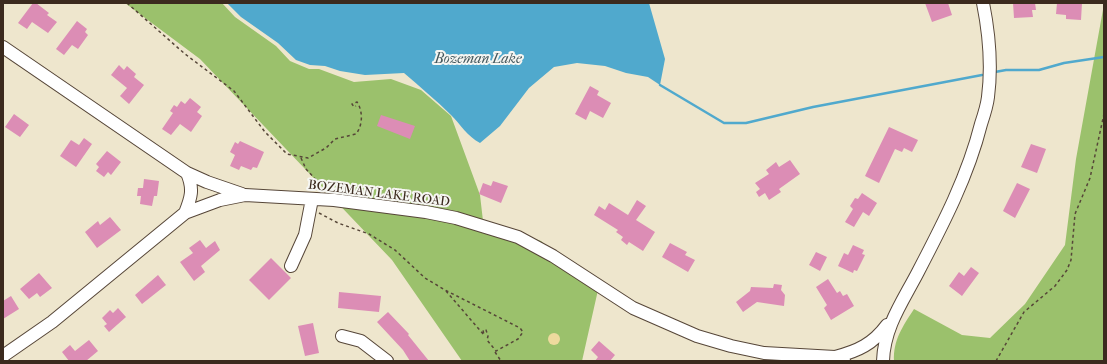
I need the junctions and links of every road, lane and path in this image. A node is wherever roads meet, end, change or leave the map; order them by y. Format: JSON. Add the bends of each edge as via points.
{"nodes":[{"id":1,"x":127,"y":3,"type":"edge"},
{"id":2,"x":983,"y":3,"type":"edge"},
{"id":3,"x":3,"y":47,"type":"edge"},
{"id":4,"x":356,"y":106,"type":"dead end"},
{"id":5,"x":1104,"y":114,"type":"edge"},
{"id":6,"x":301,"y":158,"type":"dead end"},
{"id":7,"x":187,"y":173,"type":"junction"},
{"id":8,"x":245,"y":194,"type":"junction"},
{"id":9,"x":315,"y":195,"type":"junction"},
{"id":10,"x":318,"y":212,"type":"dead end"},
{"id":11,"x":185,"y":214,"type":"junction"},
{"id":12,"x":291,"y":266,"type":"dead end"},
{"id":13,"x":446,"y":291,"type":"dead end"},
{"id":14,"x":892,"y":320,"type":"junction"},
{"id":15,"x":342,"y":336,"type":"dead end"},
{"id":16,"x":495,"y":352,"type":"dead end"},
{"id":17,"x":3,"y":356,"type":"edge"},
{"id":18,"x":840,"y":359,"type":"edge"},
{"id":19,"x":387,"y":361,"type":"edge"},
{"id":20,"x":501,"y":361,"type":"edge"},
{"id":21,"x":883,"y":361,"type":"edge"},
{"id":22,"x":996,"y":361,"type":"edge"}],
"edges":[{"from":1,"to":4,"type":"path","via":[[185,54],[234,91],[265,132],[287,154],[308,158],[335,140],[356,134],[361,119],[359,105],[357,102],[352,104]]},
{"from":2,"to":14,"type":"street","via":[[989,48],[988,97],[978,137],[961,184]]},
{"from":3,"to":7,"type":"street"},
{"from":5,"to":22,"type":"path","via":[[1090,178],[1075,214],[1071,260],[1067,270],[1055,286],[1024,312]]},
{"from":6,"to":9,"type":"path","via":[[306,169],[317,181]]},
{"from":7,"to":8,"type":"street","via":[[222,188]]},
{"from":7,"to":11,"type":"street","via":[[192,195]]},
{"from":8,"to":9,"type":"street","name":"BOZEMAN LAKE ROAD"},
{"from":8,"to":11,"type":"street","name":"BOZEMAN LAKE ROAD","via":[[220,200]]},
{"from":9,"to":12,"type":"street","via":[[305,235]]},
{"from":9,"to":18,"type":"street","name":"BOZEMAN LAKE ROAD","via":[[456,218],[518,237],[553,256],[633,308],[696,336],[764,353]]},
{"from":10,"to":13,"type":"path","via":[[369,234],[395,250],[425,278],[520,328],[523,332],[518,338],[496,351],[487,340],[486,330],[483,330],[484,335]]},
{"from":11,"to":17,"type":"street","name":"BOZEMAN LAKE ROAD","via":[[52,322]]},
{"from":14,"to":18,"type":"street","via":[[880,336],[867,346]]},
{"from":14,"to":21,"type":"street","via":[[884,344]]},
{"from":15,"to":19,"type":"street","via":[[361,341]]},
{"from":16,"to":20,"type":"path"}]}
